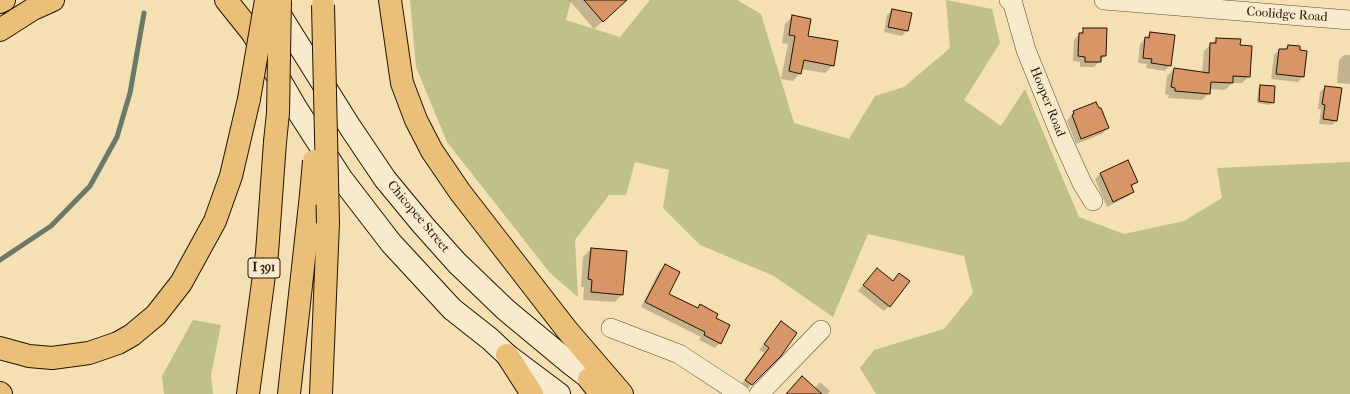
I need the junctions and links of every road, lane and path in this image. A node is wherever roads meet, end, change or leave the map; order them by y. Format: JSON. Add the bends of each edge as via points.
{"nodes":[{"id":1,"x":4,"y":0,"type":"edge"},
{"id":2,"x":53,"y":0,"type":"edge"},
{"id":3,"x":226,"y":0,"type":"edge"},
{"id":4,"x":234,"y":0,"type":"edge"},
{"id":5,"x":266,"y":0,"type":"edge"},
{"id":6,"x":270,"y":0,"type":"edge"},
{"id":7,"x":280,"y":0,"type":"edge"},
{"id":8,"x":390,"y":0,"type":"edge"},
{"id":9,"x":1009,"y":0,"type":"edge"},
{"id":10,"x":1104,"y":0,"type":"edge"},
{"id":11,"x":0,"y":2,"type":"edge"},
{"id":12,"x":323,"y":3,"type":"edge"},
{"id":13,"x":1350,"y":20,"type":"edge"},
{"id":14,"x":0,"y":30,"type":"edge"},
{"id":15,"x":254,"y":35,"type":"junction"},
{"id":16,"x":1093,"y":201,"type":"dead end"},
{"id":17,"x":611,"y":328,"type":"dead end"},
{"id":18,"x":821,"y":330,"type":"dead end"},
{"id":19,"x":0,"y":348,"type":"edge"},
{"id":20,"x":507,"y":355,"type":"junction"},
{"id":21,"x":595,"y":386,"type":"edge"},
{"id":22,"x":248,"y":394,"type":"edge"},
{"id":23,"x":288,"y":394,"type":"edge"},
{"id":24,"x":321,"y":394,"type":"edge"},
{"id":25,"x":532,"y":394,"type":"edge"},
{"id":26,"x":559,"y":394,"type":"edge"},
{"id":27,"x":610,"y":394,"type":"edge"},
{"id":28,"x":622,"y":394,"type":"edge"},
{"id":29,"x":740,"y":394,"type":"edge"},
{"id":30,"x":759,"y":394,"type":"edge"}],
"edges":[{"from":1,"to":11,"type":"highway"},
{"from":2,"to":14,"type":"highway"},
{"from":3,"to":15,"type":"highway"},
{"from":4,"to":15,"type":"main road"},
{"from":5,"to":19,"type":"highway","bridge":true,"via":[[249,99],[231,176],[215,221],[181,283],[156,315],[118,343],[90,353],[52,358],[29,356]]},
{"from":6,"to":21,"type":"main road","name":"Chicopee Street","via":[[350,127],[410,210],[490,296]]},
{"from":7,"to":22,"type":"highway","number":"I 391","bridge":true,"via":[[278,113],[267,252]]},
{"from":8,"to":28,"type":"highway","via":[[402,83],[416,120],[430,146],[460,192],[553,313]]},
{"from":9,"to":16,"type":"street","name":"Hooper Road","via":[[1013,4],[1026,50],[1062,139]]},
{"from":10,"to":13,"type":"street","name":"Coolidge Road"},
{"from":12,"to":23,"type":"highway","bridge":true,"via":[[318,128]]},
{"from":12,"to":24,"type":"highway","bridge":true,"via":[[328,223]]},
{"from":15,"to":20,"type":"main road","via":[[296,108],[341,178],[374,222],[447,304]]},
{"from":17,"to":29,"type":"street","via":[[679,354]]},
{"from":18,"to":30,"type":"street"},
{"from":20,"to":25,"type":"highway"},
{"from":20,"to":26,"type":"main road"},
{"from":21,"to":27,"type":"main road","name":"Chicopee Street"}]}
